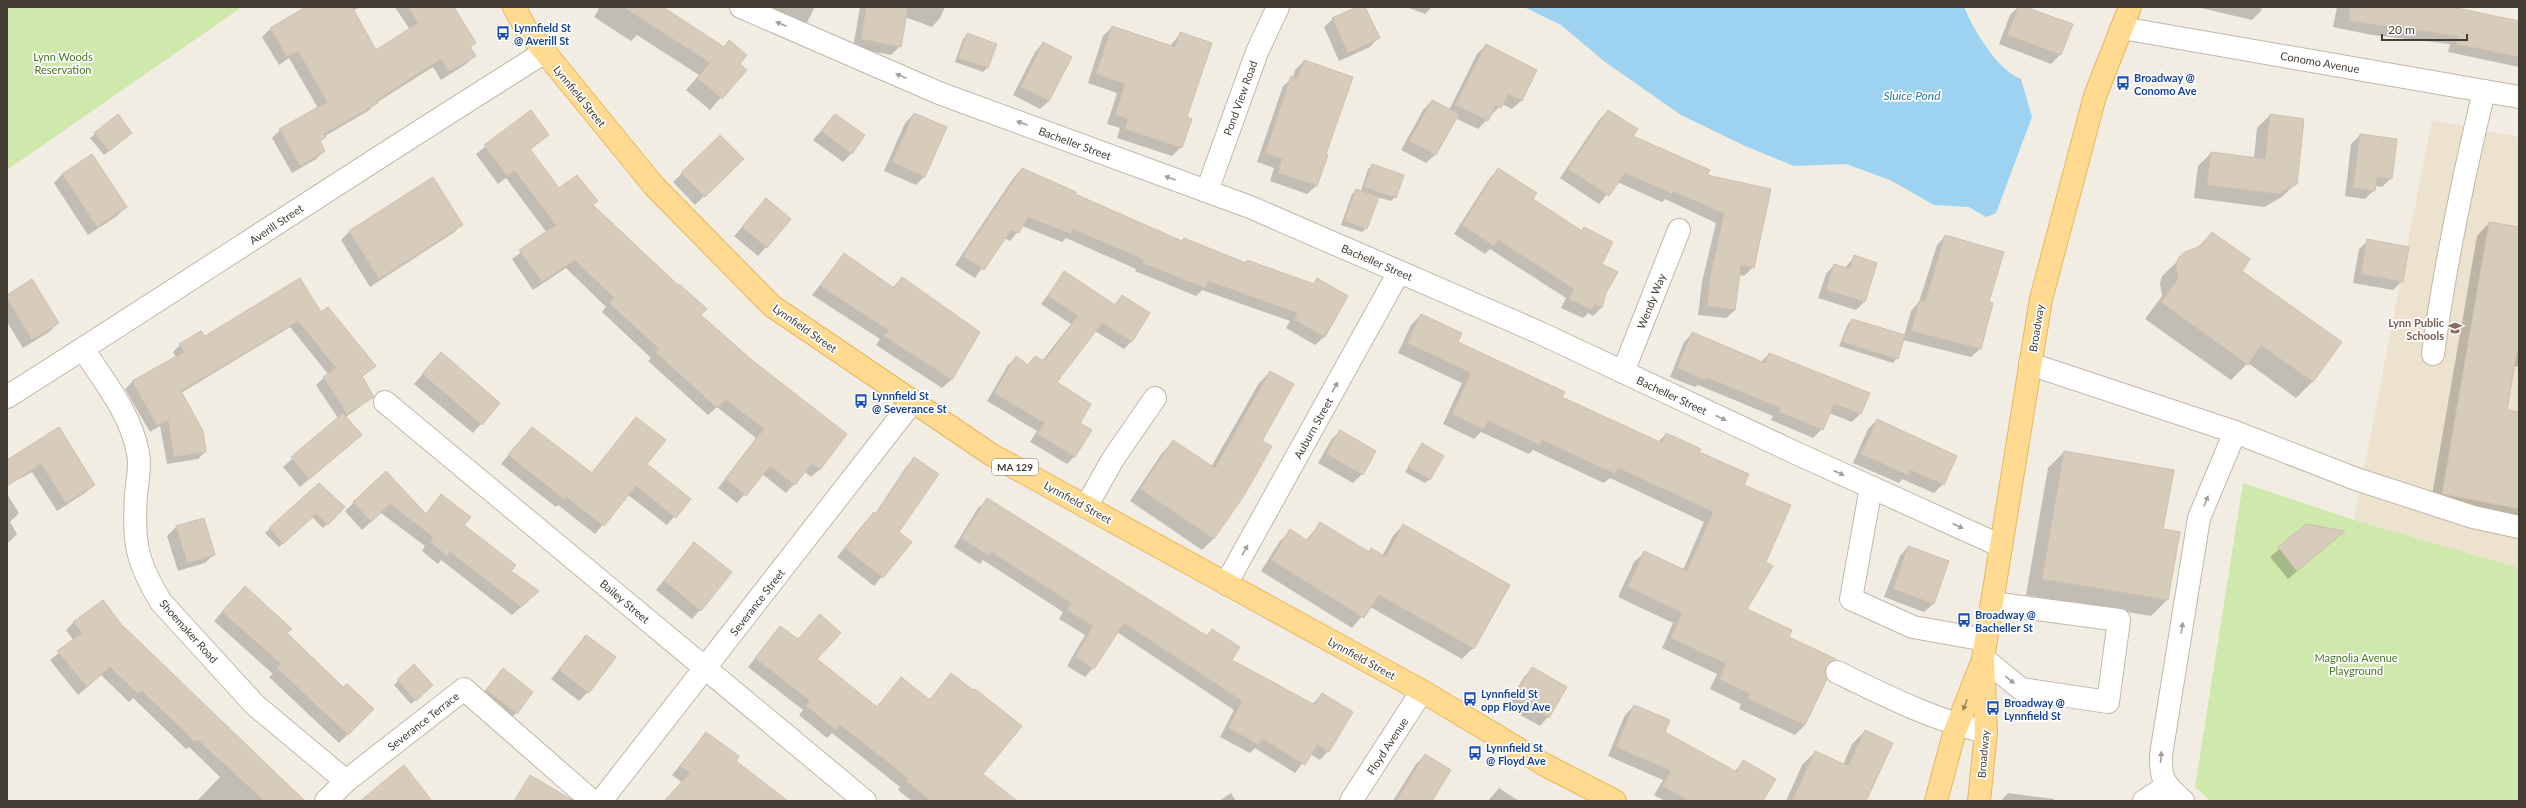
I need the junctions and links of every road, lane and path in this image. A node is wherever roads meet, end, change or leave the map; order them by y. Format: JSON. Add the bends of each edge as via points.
{"nodes":[{"id":1,"x":514,"y":7,"type":"edge"},
{"id":2,"x":741,"y":7,"type":"edge"},
{"id":3,"x":1278,"y":7,"type":"edge"},
{"id":4,"x":2130,"y":7,"type":"edge"},
{"id":5,"x":2122,"y":28,"type":"junction"},
{"id":6,"x":545,"y":52,"type":"junction"},
{"id":7,"x":2484,"y":91,"type":"junction"},
{"id":8,"x":2519,"y":97,"type":"edge"},
{"id":9,"x":1206,"y":192,"type":"junction"},
{"id":10,"x":1679,"y":230,"type":"dead end"},
{"id":11,"x":1399,"y":272,"type":"junction"},
{"id":12,"x":83,"y":349,"type":"junction"},
{"id":13,"x":2433,"y":354,"type":"dead end"},
{"id":14,"x":2030,"y":364,"type":"junction"},
{"id":15,"x":1623,"y":372,"type":"junction"},
{"id":16,"x":7,"y":397,"type":"edge"},
{"id":17,"x":1155,"y":398,"type":"dead end"},
{"id":18,"x":913,"y":401,"type":"junction"},
{"id":19,"x":385,"y":402,"type":"dead end"},
{"id":20,"x":2235,"y":432,"type":"junction"},
{"id":21,"x":1871,"y":487,"type":"junction"},
{"id":22,"x":1086,"y":507,"type":"junction"},
{"id":23,"x":2519,"y":527,"type":"edge"},
{"id":24,"x":2000,"y":546,"type":"junction"},
{"id":25,"x":1226,"y":584,"type":"junction"},
{"id":26,"x":1992,"y":603,"type":"junction"},
{"id":27,"x":1984,"y":649,"type":"junction"},
{"id":28,"x":706,"y":668,"type":"junction"},
{"id":29,"x":1837,"y":672,"type":"dead end"},
{"id":30,"x":1422,"y":691,"type":"junction"},
{"id":31,"x":1956,"y":730,"type":"junction"},
{"id":32,"x":1986,"y":732,"type":"junction"},
{"id":33,"x":346,"y":781,"type":"junction"},
{"id":34,"x":2167,"y":786,"type":"junction"},
{"id":35,"x":326,"y":801,"type":"edge"},
{"id":36,"x":592,"y":801,"type":"edge"},
{"id":37,"x":601,"y":801,"type":"edge"},
{"id":38,"x":865,"y":801,"type":"edge"},
{"id":39,"x":1351,"y":801,"type":"edge"},
{"id":40,"x":1615,"y":801,"type":"edge"},
{"id":41,"x":1936,"y":801,"type":"edge"},
{"id":42,"x":1949,"y":801,"type":"edge"},
{"id":43,"x":1979,"y":801,"type":"edge"},
{"id":44,"x":2144,"y":801,"type":"edge"},
{"id":45,"x":2183,"y":801,"type":"edge"}],
"edges":[{"from":1,"to":6,"type":"main road","name":"Lynnfield Street","number":"MA 129","via":[[526,29]]},
{"from":9,"to":2,"type":"street","name":"Bacheller Street","one_way":true,"via":[[939,93]]},
{"from":3,"to":9,"type":"street","name":"Pond View Road","via":[[1257,52]]},
{"from":4,"to":5,"type":"main road","name":"Broadway"},
{"from":5,"to":7,"type":"street","name":"Conomo Avenue"},
{"from":5,"to":14,"type":"main road","name":"Broadway","via":[[2095,96],[2041,299]]},
{"from":6,"to":12,"type":"street","name":"Averill Street","via":[[352,173]]},
{"from":6,"to":18,"type":"main road","name":"Lynnfield Street","number":"MA 129","via":[[654,186],[772,306]]},
{"from":7,"to":8,"type":"street","name":"Conomo Avenue"},
{"from":7,"to":13,"type":"street","via":[[2462,182],[2444,275]]},
{"from":9,"to":11,"type":"street","name":"Bacheller Street","via":[[1250,208]]},
{"from":10,"to":15,"type":"street","name":"Wendy Way"},
{"from":11,"to":15,"type":"street","name":"Bacheller Street"},
{"from":25,"to":11,"type":"street","name":"Auburn Street","one_way":true},
{"from":12,"to":16,"type":"street","name":"Averill Street"},
{"from":12,"to":33,"type":"street","name":"Shoemaker Road","via":[[119,403],[132,430],[138,454],[135,542],[151,585],[161,602],[256,705]]},
{"from":14,"to":20,"type":"street"},
{"from":14,"to":24,"type":"main road","name":"Broadway"},
{"from":15,"to":21,"type":"street","name":"Bacheller Street","one_way":true},
{"from":17,"to":22,"type":"street","via":[[1113,459]]},
{"from":18,"to":22,"type":"main road","name":"Lynnfield Street","number":"MA 129","via":[[992,455]]},
{"from":18,"to":28,"type":"street","name":"Severance Street"},
{"from":19,"to":28,"type":"street","name":"Bailey Street"},
{"from":20,"to":23,"type":"street","via":[[2356,479],[2473,517]]},
{"from":34,"to":20,"type":"street","one_way":true,"via":[[2160,773],[2161,755],[2199,518]]},
{"from":21,"to":24,"type":"street","name":"Bacheller Street","one_way":true},
{"from":21,"to":27,"type":"street","via":[[1852,599],[1913,627]]},
{"from":22,"to":25,"type":"main road","name":"Lynnfield Street","number":"MA 129"},
{"from":24,"to":26,"type":"main road","name":"Broadway"},
{"from":25,"to":30,"type":"main road","name":"Lynnfield Street","number":"MA 129"},
{"from":26,"to":27,"type":"main road","name":"Broadway"},
{"from":27,"to":26,"type":"street","one_way":true,"via":[[2021,689],[2108,702],[2119,620]]},
{"from":27,"to":31,"type":"main road","name":"Broadway","one_way":true},
{"from":27,"to":32,"type":"main road","name":"Broadway"},
{"from":28,"to":37,"type":"street","name":"Severance Street"},
{"from":28,"to":38,"type":"street","name":"Bailey Street"},
{"from":29,"to":31,"type":"street"},
{"from":30,"to":39,"type":"street","name":"Floyd Avenue"},
{"from":30,"to":40,"type":"main road","name":"Lynnfield Street","number":"MA 129","via":[[1545,766]]},
{"from":31,"to":32,"type":"street"},
{"from":31,"to":41,"type":"main road","name":"Broadway"},
{"from":31,"to":42,"type":"main road","name":"Broadway"},
{"from":32,"to":43,"type":"main road","name":"Broadway"},
{"from":33,"to":35,"type":"street","name":"Severance Terrace"},
{"from":33,"to":36,"type":"street","name":"Severance Terrace","via":[[464,689]]},
{"from":34,"to":44,"type":"street"},
{"from":34,"to":45,"type":"street"}]}
